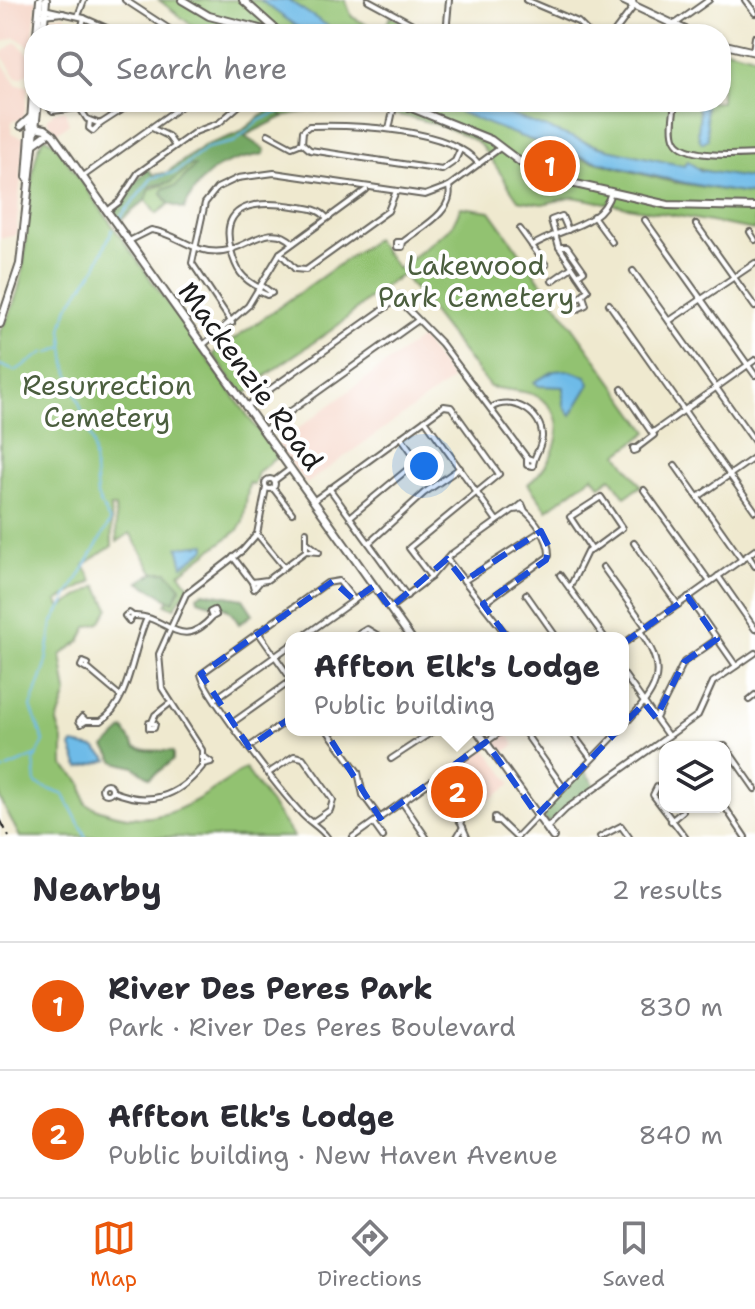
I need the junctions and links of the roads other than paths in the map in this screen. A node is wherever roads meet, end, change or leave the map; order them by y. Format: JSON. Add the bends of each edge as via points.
{"nodes":[{"id":1,"x":43,"y":0,"type":"edge"},
{"id":2,"x":84,"y":0,"type":"edge"},
{"id":3,"x":125,"y":0,"type":"edge"},
{"id":4,"x":182,"y":0,"type":"edge"},
{"id":5,"x":243,"y":0,"type":"edge"},
{"id":6,"x":368,"y":0,"type":"edge"},
{"id":7,"x":449,"y":0,"type":"edge"},
{"id":8,"x":526,"y":0,"type":"edge"},
{"id":9,"x":534,"y":0,"type":"edge"},
{"id":10,"x":622,"y":0,"type":"edge"},
{"id":11,"x":709,"y":0,"type":"edge"},
{"id":12,"x":745,"y":0,"type":"edge"},
{"id":13,"x":634,"y":3,"type":"edge"},
{"id":14,"x":42,"y":12,"type":"junction"},
{"id":15,"x":755,"y":13,"type":"edge"},
{"id":16,"x":78,"y":16,"type":"junction"},
{"id":17,"x":84,"y":18,"type":"junction"},
{"id":18,"x":40,"y":24,"type":"edge"},
{"id":19,"x":82,"y":24,"type":"edge"},
{"id":20,"x":97,"y":24,"type":"edge"},
{"id":21,"x":162,"y":24,"type":"edge"},
{"id":22,"x":241,"y":24,"type":"edge"},
{"id":23,"x":269,"y":24,"type":"edge"},
{"id":24,"x":412,"y":24,"type":"edge"},
{"id":25,"x":447,"y":24,"type":"edge"},
{"id":26,"x":580,"y":24,"type":"edge"},
{"id":27,"x":620,"y":24,"type":"edge"},
{"id":28,"x":673,"y":24,"type":"edge"},
{"id":29,"x":676,"y":24,"type":"edge"},
{"id":30,"x":755,"y":37,"type":"edge"},
{"id":31,"x":731,"y":46,"type":"edge"},
{"id":32,"x":754,"y":52,"type":"edge"},
{"id":33,"x":34,"y":112,"type":"edge"},
{"id":34,"x":36,"y":112,"type":"edge"},
{"id":35,"x":83,"y":112,"type":"edge"},
{"id":36,"x":119,"y":112,"type":"edge"},
{"id":37,"x":174,"y":112,"type":"edge"},
{"id":38,"x":231,"y":112,"type":"edge"},
{"id":39,"x":393,"y":112,"type":"edge"},
{"id":40,"x":420,"y":112,"type":"edge"},
{"id":41,"x":674,"y":112,"type":"edge"},
{"id":42,"x":34,"y":116,"type":"junction"},
{"id":43,"x":152,"y":128,"type":"junction"},
{"id":44,"x":389,"y":129,"type":"junction"},
{"id":45,"x":33,"y":133,"type":"junction"},
{"id":46,"x":271,"y":135,"type":"dead end"},
{"id":47,"x":51,"y":136,"type":"junction"},
{"id":48,"x":302,"y":143,"type":"junction"},
{"id":49,"x":175,"y":146,"type":"junction"},
{"id":50,"x":502,"y":146,"type":"junction"},
{"id":51,"x":460,"y":150,"type":"junction"},
{"id":52,"x":755,"y":154,"type":"edge"},
{"id":53,"x":479,"y":164,"type":"junction"},
{"id":54,"x":82,"y":177,"type":"junction"},
{"id":55,"x":449,"y":186,"type":"junction"},
{"id":56,"x":368,"y":189,"type":"junction"},
{"id":57,"x":396,"y":191,"type":"junction"},
{"id":58,"x":611,"y":192,"type":"junction"},
{"id":59,"x":755,"y":207,"type":"edge"},
{"id":60,"x":106,"y":212,"type":"junction"},
{"id":61,"x":593,"y":216,"type":"junction"},
{"id":62,"x":327,"y":218,"type":"junction"},
{"id":63,"x":645,"y":220,"type":"dead end"},
{"id":64,"x":696,"y":224,"type":"dead end"},
{"id":65,"x":520,"y":229,"type":"dead end"},
{"id":66,"x":568,"y":230,"type":"junction"},
{"id":67,"x":750,"y":232,"type":"dead end"},
{"id":68,"x":554,"y":234,"type":"junction"},
{"id":69,"x":755,"y":240,"type":"edge"},
{"id":70,"x":128,"y":242,"type":"junction"},
{"id":71,"x":403,"y":242,"type":"dead end"},
{"id":72,"x":612,"y":242,"type":"dead end"},
{"id":73,"x":293,"y":243,"type":"junction"},
{"id":74,"x":532,"y":246,"type":"junction"},
{"id":75,"x":559,"y":247,"type":"junction"},
{"id":76,"x":193,"y":248,"type":"junction"},
{"id":77,"x":231,"y":250,"type":"junction"},
{"id":78,"x":280,"y":253,"type":"junction"},
{"id":79,"x":755,"y":263,"type":"edge"},
{"id":80,"x":546,"y":265,"type":"dead end"},
{"id":81,"x":572,"y":267,"type":"junction"},
{"id":82,"x":633,"y":271,"type":"dead end"},
{"id":83,"x":578,"y":275,"type":"junction"},
{"id":84,"x":735,"y":279,"type":"junction"},
{"id":85,"x":552,"y":281,"type":"dead end"},
{"id":86,"x":260,"y":288,"type":"junction"},
{"id":87,"x":583,"y":296,"type":"dead end"},
{"id":88,"x":702,"y":300,"type":"junction"},
{"id":89,"x":609,"y":304,"type":"dead end"},
{"id":90,"x":755,"y":307,"type":"edge"},
{"id":91,"x":418,"y":320,"type":"junction"},
{"id":92,"x":669,"y":321,"type":"junction"},
{"id":93,"x":232,"y":323,"type":"junction"},
{"id":94,"x":0,"y":324,"type":"edge"},
{"id":95,"x":202,"y":346,"type":"junction"},
{"id":96,"x":755,"y":360,"type":"edge"},
{"id":97,"x":748,"y":365,"type":"junction"},
{"id":98,"x":755,"y":375,"type":"edge"},
{"id":99,"x":716,"y":388,"type":"junction"},
{"id":100,"x":622,"y":389,"type":"dead end"},
{"id":101,"x":245,"y":407,"type":"junction"},
{"id":102,"x":491,"y":408,"type":"junction"},
{"id":103,"x":684,"y":410,"type":"junction"},
{"id":104,"x":425,"y":420,"type":"junction"},
{"id":105,"x":263,"y":431,"type":"junction"},
{"id":106,"x":652,"y":433,"type":"junction"},
{"id":107,"x":401,"y":437,"type":"junction"},
{"id":108,"x":755,"y":442,"type":"edge"},
{"id":109,"x":637,"y":448,"type":"dead end"},
{"id":110,"x":755,"y":457,"type":"edge"},
{"id":111,"x":675,"y":465,"type":"dead end"},
{"id":112,"x":460,"y":468,"type":"junction"},
{"id":113,"x":290,"y":469,"type":"junction"},
{"id":114,"x":730,"y":475,"type":"junction"},
{"id":115,"x":274,"y":481,"type":"junction"},
{"id":116,"x":270,"y":488,"type":"junction"},
{"id":117,"x":329,"y":488,"type":"junction"},
{"id":118,"x":644,"y":490,"type":"dead end"},
{"id":119,"x":478,"y":493,"type":"junction"},
{"id":120,"x":698,"y":497,"type":"junction"},
{"id":121,"x":313,"y":501,"type":"junction"},
{"id":122,"x":755,"y":511,"type":"edge"},
{"id":123,"x":292,"y":513,"type":"dead end"},
{"id":124,"x":350,"y":517,"type":"junction"},
{"id":125,"x":497,"y":521,"type":"junction"},
{"id":126,"x":541,"y":531,"type":"junction"},
{"id":127,"x":306,"y":532,"type":"dead end"},
{"id":128,"x":257,"y":534,"type":"junction"},
{"id":129,"x":369,"y":543,"type":"junction"},
{"id":130,"x":634,"y":543,"type":"dead end"},
{"id":131,"x":309,"y":544,"type":"junction"},
{"id":132,"x":592,"y":550,"type":"junction"},
{"id":133,"x":755,"y":550,"type":"edge"},
{"id":134,"x":306,"y":551,"type":"junction"},
{"id":135,"x":748,"y":555,"type":"junction"},
{"id":136,"x":233,"y":557,"type":"junction"},
{"id":137,"x":447,"y":559,"type":"junction"},
{"id":138,"x":742,"y":560,"type":"junction"},
{"id":139,"x":755,"y":566,"type":"edge"},
{"id":140,"x":284,"y":567,"type":"junction"},
{"id":141,"x":603,"y":567,"type":"dead end"},
{"id":142,"x":560,"y":575,"type":"dead end"},
{"id":143,"x":718,"y":576,"type":"junction"},
{"id":144,"x":431,"y":577,"type":"junction"},
{"id":145,"x":464,"y":581,"type":"junction"},
{"id":146,"x":710,"y":582,"type":"junction"},
{"id":147,"x":374,"y":586,"type":"junction"},
{"id":148,"x":570,"y":587,"type":"junction"},
{"id":149,"x":526,"y":594,"type":"dead end"},
{"id":150,"x":407,"y":596,"type":"junction"},
{"id":151,"x":688,"y":597,"type":"junction"},
{"id":152,"x":354,"y":600,"type":"junction"},
{"id":153,"x":483,"y":604,"type":"junction"},
{"id":154,"x":678,"y":605,"type":"junction"},
{"id":155,"x":390,"y":608,"type":"junction"},
{"id":156,"x":133,"y":616,"type":"dead end"},
{"id":157,"x":212,"y":617,"type":"dead end"},
{"id":158,"x":147,"y":618,"type":"junction"},
{"id":159,"x":169,"y":628,"type":"junction"},
{"id":160,"x":643,"y":629,"type":"junction"},
{"id":161,"x":755,"y":629,"type":"edge"},
{"id":162,"x":258,"y":632,"type":"junction"},
{"id":163,"x":309,"y":632,"type":"edge"},
{"id":164,"x":405,"y":632,"type":"edge"},
{"id":165,"x":504,"y":632,"type":"edge"},
{"id":166,"x":553,"y":632,"type":"edge"},
{"id":167,"x":601,"y":632,"type":"edge"},
{"id":168,"x":717,"y":639,"type":"junction"},
{"id":169,"x":629,"y":640,"type":"edge"},
{"id":170,"x":285,"y":650,"type":"edge"},
{"id":171,"x":755,"y":653,"type":"edge"},
{"id":172,"x":275,"y":657,"type":"junction"},
{"id":173,"x":736,"y":666,"type":"junction"},
{"id":174,"x":87,"y":668,"type":"dead end"},
{"id":175,"x":285,"y":671,"type":"edge"},
{"id":176,"x":629,"y":682,"type":"edge"},
{"id":177,"x":285,"y":684,"type":"edge"},
{"id":178,"x":119,"y":695,"type":"junction"},
{"id":179,"x":755,"y":695,"type":"edge"},
{"id":180,"x":215,"y":699,"type":"junction"},
{"id":181,"x":749,"y":700,"type":"dead end"},
{"id":182,"x":644,"y":703,"type":"junction"},
{"id":183,"x":169,"y":704,"type":"junction"},
{"id":184,"x":656,"y":718,"type":"junction"},
{"id":185,"x":629,"y":720,"type":"edge"},
{"id":186,"x":86,"y":721,"type":"dead end"},
{"id":187,"x":152,"y":722,"type":"dead end"},
{"id":188,"x":285,"y":722,"type":"edge"},
{"id":189,"x":232,"y":723,"type":"junction"},
{"id":190,"x":331,"y":736,"type":"edge"},
{"id":191,"x":426,"y":736,"type":"edge"},
{"id":192,"x":482,"y":736,"type":"edge"},
{"id":193,"x":494,"y":736,"type":"edge"},
{"id":194,"x":527,"y":736,"type":"edge"},
{"id":195,"x":574,"y":736,"type":"edge"},
{"id":196,"x":614,"y":736,"type":"edge"},
{"id":197,"x":669,"y":737,"type":"junction"},
{"id":198,"x":486,"y":742,"type":"junction"},
{"id":199,"x":249,"y":747,"type":"junction"},
{"id":200,"x":731,"y":756,"type":"edge"},
{"id":201,"x":591,"y":758,"type":"junction"},
{"id":202,"x":391,"y":759,"type":"dead end"},
{"id":203,"x":270,"y":772,"type":"junction"},
{"id":204,"x":432,"y":781,"type":"junction"},
{"id":205,"x":563,"y":787,"type":"junction"},
{"id":206,"x":659,"y":787,"type":"edge"},
{"id":207,"x":755,"y":789,"type":"edge"},
{"id":208,"x":112,"y":791,"type":"dead end"},
{"id":209,"x":402,"y":802,"type":"junction"},
{"id":210,"x":659,"y":804,"type":"edge"},
{"id":211,"x":665,"y":813,"type":"edge"},
{"id":212,"x":681,"y":813,"type":"edge"},
{"id":213,"x":729,"y":813,"type":"edge"},
{"id":214,"x":537,"y":815,"type":"junction"},
{"id":215,"x":380,"y":818,"type":"junction"},
{"id":216,"x":314,"y":821,"type":"junction"},
{"id":217,"x":499,"y":821,"type":"dead end"},
{"id":218,"x":671,"y":821,"type":"junction"},
{"id":219,"x":373,"y":823,"type":"junction"},
{"id":220,"x":463,"y":827,"type":"junction"},
{"id":221,"x":547,"y":828,"type":"junction"},
{"id":222,"x":327,"y":837,"type":"edge"},
{"id":223,"x":353,"y":837,"type":"edge"},
{"id":224,"x":383,"y":837,"type":"edge"},
{"id":225,"x":426,"y":837,"type":"edge"},
{"id":226,"x":457,"y":837,"type":"edge"},
{"id":227,"x":467,"y":837,"type":"edge"},
{"id":228,"x":517,"y":837,"type":"edge"},
{"id":229,"x":553,"y":837,"type":"edge"},
{"id":230,"x":600,"y":837,"type":"edge"},
{"id":231,"x":629,"y":837,"type":"edge"},
{"id":232,"x":685,"y":837,"type":"edge"},
{"id":233,"x":745,"y":837,"type":"edge"}],
"edges":[{"from":1,"to":14,"type":"main road"},
{"from":2,"to":16,"type":"street"},
{"from":3,"to":21,"type":"street"},
{"from":4,"to":22,"type":"main road","via":[[209,16]]},
{"from":5,"to":23,"type":"main road"},
{"from":6,"to":24,"type":"street"},
{"from":7,"to":25,"type":"street"},
{"from":8,"to":9,"type":"street"},
{"from":9,"to":26,"type":"street"},
{"from":10,"to":13,"type":"main road"},
{"from":11,"to":29,"type":"street"},
{"from":12,"to":15,"type":"street"},
{"from":13,"to":27,"type":"street"},
{"from":13,"to":28,"type":"main road"},
{"from":14,"to":16,"type":"street"},
{"from":14,"to":18,"type":"main road"},
{"from":16,"to":17,"type":"street"},
{"from":17,"to":19,"type":"street"},
{"from":17,"to":20,"type":"street"},
{"from":30,"to":32,"type":"street"},
{"from":31,"to":32,"type":"main road"},
{"from":33,"to":42,"type":"main road"},
{"from":34,"to":42,"type":"main road"},
{"from":35,"to":36,"type":"street","via":[[101,123]]},
{"from":37,"to":43,"type":"street"},
{"from":38,"to":49,"type":"street"},
{"from":39,"to":44,"type":"street"},
{"from":40,"to":50,"type":"main road"},
{"from":41,"to":52,"type":"street","via":[[673,137],[679,146],[722,155]]},
{"from":42,"to":45,"type":"main road"},
{"from":42,"to":45,"type":"main road","name":"Mackenzie Road","via":[[20,128]]},
{"from":42,"to":47,"type":"main road"},
{"from":43,"to":49,"type":"street"},
{"from":43,"to":54,"type":"street"},
{"from":44,"to":48,"type":"street","via":[[369,124],[309,126]]},
{"from":44,"to":51,"type":"street"},
{"from":45,"to":47,"type":"main road","name":"Mackenzie Road"},
{"from":45,"to":47,"type":"main road"},
{"from":45,"to":94,"type":"main road","via":[[17,279]]},
{"from":46,"to":48,"type":"street","via":[[292,147]]},
{"from":47,"to":54,"type":"main road","name":"Mackenzie Road"},
{"from":48,"to":51,"type":"street","via":[[310,150],[442,170]]},
{"from":49,"to":60,"type":"street","via":[[138,173]]},
{"from":50,"to":53,"type":"street"},
{"from":50,"to":58,"type":"main road","via":[[541,175]]},
{"from":51,"to":53,"type":"street"},
{"from":53,"to":55,"type":"street"},
{"from":54,"to":60,"type":"main road","name":"Mackenzie Road"},
{"from":55,"to":57,"type":"street","via":[[425,195]]},
{"from":55,"to":71,"type":"street","via":[[445,209]]},
{"from":56,"to":57,"type":"street"},
{"from":56,"to":62,"type":"street"},
{"from":56,"to":76,"type":"street","via":[[274,173],[238,178],[217,188],[205,203]]},
{"from":57,"to":78,"type":"street","via":[[388,211],[306,270],[295,269]]},
{"from":58,"to":59,"type":"main road","via":[[672,205]]},
{"from":58,"to":61,"type":"street","via":[[605,207]]},
{"from":60,"to":70,"type":"main road","name":"Mackenzie Road"},
{"from":61,"to":66,"type":"street"},
{"from":61,"to":72,"type":"street"},
{"from":62,"to":73,"type":"street"},
{"from":62,"to":77,"type":"street","via":[[313,209],[249,205],[229,225]]},
{"from":63,"to":88,"type":"street"},
{"from":64,"to":84,"type":"street"},
{"from":65,"to":74,"type":"street"},
{"from":66,"to":68,"type":"street"},
{"from":66,"to":68,"type":"street","via":[[563,217],[552,219]]},
{"from":67,"to":69,"type":"street"},
{"from":68,"to":74,"type":"street"},
{"from":68,"to":75,"type":"street"},
{"from":70,"to":76,"type":"street","via":[[156,231]]},
{"from":70,"to":95,"type":"main road","name":"Mackenzie Road"},
{"from":73,"to":77,"type":"street","via":[[280,235],[265,235]]},
{"from":73,"to":78,"type":"street"},
{"from":74,"to":80,"type":"street"},
{"from":75,"to":81,"type":"street"},
{"from":75,"to":83,"type":"street","via":[[567,247],[584,271]]},
{"from":76,"to":77,"type":"street"},
{"from":76,"to":93,"type":"street","via":[[194,269]]},
{"from":77,"to":86,"type":"street","via":[[240,274]]},
{"from":78,"to":86,"type":"street"},
{"from":79,"to":84,"type":"street"},
{"from":81,"to":83,"type":"street"},
{"from":81,"to":85,"type":"street"},
{"from":82,"to":92,"type":"street"},
{"from":83,"to":87,"type":"street","via":[[588,290]]},
{"from":84,"to":88,"type":"street"},
{"from":84,"to":90,"type":"street"},
{"from":86,"to":93,"type":"street"},
{"from":88,"to":92,"type":"street"},
{"from":88,"to":97,"type":"street"},
{"from":89,"to":103,"type":"street"},
{"from":91,"to":101,"type":"street","via":[[404,303],[395,302]]},
{"from":91,"to":102,"type":"street"},
{"from":91,"to":105,"type":"street"},
{"from":92,"to":99,"type":"street"},
{"from":93,"to":95,"type":"street"},
{"from":95,"to":101,"type":"main road","name":"Mackenzie Road"},
{"from":96,"to":97,"type":"street"},
{"from":97,"to":98,"type":"street"},
{"from":97,"to":99,"type":"street"},
{"from":99,"to":103,"type":"street"},
{"from":99,"to":108,"type":"street"},
{"from":100,"to":106,"type":"street"},
{"from":101,"to":105,"type":"main road","name":"Mackenzie Road"},
{"from":102,"to":102,"type":"street","via":[[506,403],[529,411],[542,435],[539,452],[530,459]]},
{"from":103,"to":106,"type":"street"},
{"from":103,"to":114,"type":"street"},
{"from":104,"to":107,"type":"street"},
{"from":104,"to":112,"type":"street"},
{"from":104,"to":119,"type":"street","via":[[444,406],[454,409],[498,471],[496,480]]},
{"from":105,"to":113,"type":"main road","name":"Mackenzie Road"},
{"from":106,"to":109,"type":"street"},
{"from":107,"to":117,"type":"street"},
{"from":107,"to":124,"type":"street","via":[[416,458],[414,464]]},
{"from":110,"to":114,"type":"street"},
{"from":111,"to":120,"type":"street"},
{"from":112,"to":119,"type":"street"},
{"from":112,"to":129,"type":"street"},
{"from":113,"to":115,"type":"street"},
{"from":113,"to":121,"type":"main road","name":"Mackenzie Road"},
{"from":114,"to":120,"type":"street"},
{"from":114,"to":122,"type":"street"},
{"from":115,"to":116,"type":"street"},
{"from":115,"to":116,"type":"street","via":[[266,480]]},
{"from":116,"to":123,"type":"street"},
{"from":116,"to":128,"type":"street"},
{"from":117,"to":121,"type":"street"},
{"from":117,"to":124,"type":"street"},
{"from":118,"to":146,"type":"street"},
{"from":119,"to":125,"type":"street"},
{"from":119,"to":144,"type":"street","via":[[409,548]]},
{"from":120,"to":138,"type":"street"},
{"from":121,"to":147,"type":"main road","name":"Mackenzie Road"},
{"from":124,"to":129,"type":"street"},
{"from":125,"to":126,"type":"street","via":[[516,509],[527,512]]},
{"from":125,"to":137,"type":"street"},
{"from":126,"to":145,"type":"street"},
{"from":126,"to":153,"type":"street","via":[[549,547],[546,560]]},
{"from":127,"to":131,"type":"street"},
{"from":128,"to":136,"type":"street"},
{"from":128,"to":140,"type":"street"},
{"from":129,"to":150,"type":"street"},
{"from":130,"to":154,"type":"street"},
{"from":131,"to":134,"type":"street"},
{"from":131,"to":134,"type":"street","via":[[319,552]]},
{"from":132,"to":132,"type":"street","via":[[622,528],[604,499],[596,497],[570,517]]},
{"from":132,"to":148,"type":"street"},
{"from":133,"to":135,"type":"street"},
{"from":134,"to":140,"type":"street"},
{"from":135,"to":138,"type":"street"},
{"from":135,"to":139,"type":"street"},
{"from":136,"to":140,"type":"street","via":[[252,582]]},
{"from":136,"to":159,"type":"street","via":[[186,594]]},
{"from":137,"to":144,"type":"street"},
{"from":137,"to":145,"type":"street"},
{"from":138,"to":143,"type":"street"},
{"from":141,"to":160,"type":"street"},
{"from":142,"to":148,"type":"street"},
{"from":143,"to":146,"type":"street"},
{"from":143,"to":161,"type":"street"},
{"from":144,"to":150,"type":"street"},
{"from":145,"to":153,"type":"street"},
{"from":146,"to":151,"type":"street"},
{"from":147,"to":152,"type":"street"},
{"from":147,"to":155,"type":"main road","name":"Mackenzie Road"},
{"from":148,"to":167,"type":"street"},
{"from":149,"to":166,"type":"street"},
{"from":150,"to":155,"type":"street"},
{"from":151,"to":154,"type":"street"},
{"from":151,"to":168,"type":"street"},
{"from":152,"to":162,"type":"street","via":[[345,586],[333,581]]},
{"from":152,"to":163,"type":"street"},
{"from":153,"to":165,"type":"street"},
{"from":154,"to":160,"type":"street"},
{"from":155,"to":164,"type":"main road","name":"Mackenzie Road"},
{"from":156,"to":158,"type":"street"},
{"from":157,"to":159,"type":"street","via":[[188,634]]},
{"from":158,"to":159,"type":"street"},
{"from":158,"to":178,"type":"street","via":[[131,675]]},
{"from":159,"to":183,"type":"street","via":[[158,667]]},
{"from":160,"to":169,"type":"street"},
{"from":160,"to":182,"type":"street","via":[[659,667]]},
{"from":162,"to":172,"type":"street"},
{"from":162,"to":180,"type":"street","via":[[201,674]]},
{"from":168,"to":173,"type":"street"},
{"from":168,"to":184,"type":"street","via":[[684,662]]},
{"from":170,"to":172,"type":"street"},
{"from":171,"to":173,"type":"street"},
{"from":172,"to":175,"type":"street"},
{"from":172,"to":180,"type":"street"},
{"from":173,"to":197,"type":"street","via":[[713,682],[698,715]]},
{"from":174,"to":178,"type":"street"},
{"from":176,"to":182,"type":"street"},
{"from":177,"to":189,"type":"street"},
{"from":178,"to":186,"type":"street","via":[[108,717]]},
{"from":179,"to":181,"type":"street"},
{"from":180,"to":189,"type":"street"},
{"from":182,"to":184,"type":"street"},
{"from":182,"to":185,"type":"street"},
{"from":183,"to":187,"type":"street"},
{"from":183,"to":208,"type":"street","via":[[204,757],[203,764],[157,799],[137,800]]},
{"from":184,"to":197,"type":"street"},
{"from":188,"to":199,"type":"street"},
{"from":189,"to":199,"type":"street"},
{"from":190,"to":215,"type":"street","via":[[358,772],[363,795]]},
{"from":191,"to":202,"type":"street"},
{"from":192,"to":198,"type":"main road"},
{"from":193,"to":198,"type":"street"},
{"from":194,"to":205,"type":"street"},
{"from":195,"to":201,"type":"street"},
{"from":196,"to":201,"type":"street"},
{"from":197,"to":221,"type":"street"},
{"from":198,"to":204,"type":"street"},
{"from":198,"to":214,"type":"main road"},
{"from":199,"to":203,"type":"street"},
{"from":200,"to":207,"type":"street"},
{"from":201,"to":205,"type":"street"},
{"from":203,"to":216,"type":"street","via":[[299,812]]},
{"from":203,"to":216,"type":"street","via":[[294,756],[303,758],[333,800],[330,810]]},
{"from":204,"to":209,"type":"street"},
{"from":204,"to":220,"type":"street"},
{"from":205,"to":214,"type":"street"},
{"from":206,"to":210,"type":"street","via":[[653,795]]},
{"from":209,"to":215,"type":"street"},
{"from":209,"to":225,"type":"street"},
{"from":211,"to":218,"type":"street"},
{"from":212,"to":218,"type":"street"},
{"from":213,"to":233,"type":"street"},
{"from":214,"to":221,"type":"main road"},
{"from":214,"to":228,"type":"street"},
{"from":215,"to":219,"type":"street"},
{"from":216,"to":222,"type":"street"},
{"from":217,"to":228,"type":"street"},
{"from":218,"to":232,"type":"street"},
{"from":219,"to":223,"type":"street"},
{"from":219,"to":224,"type":"street"},
{"from":220,"to":226,"type":"street"},
{"from":220,"to":227,"type":"street"},
{"from":221,"to":229,"type":"main road"},
{"from":230,"to":231,"type":"street","via":[[621,826]]}]}
